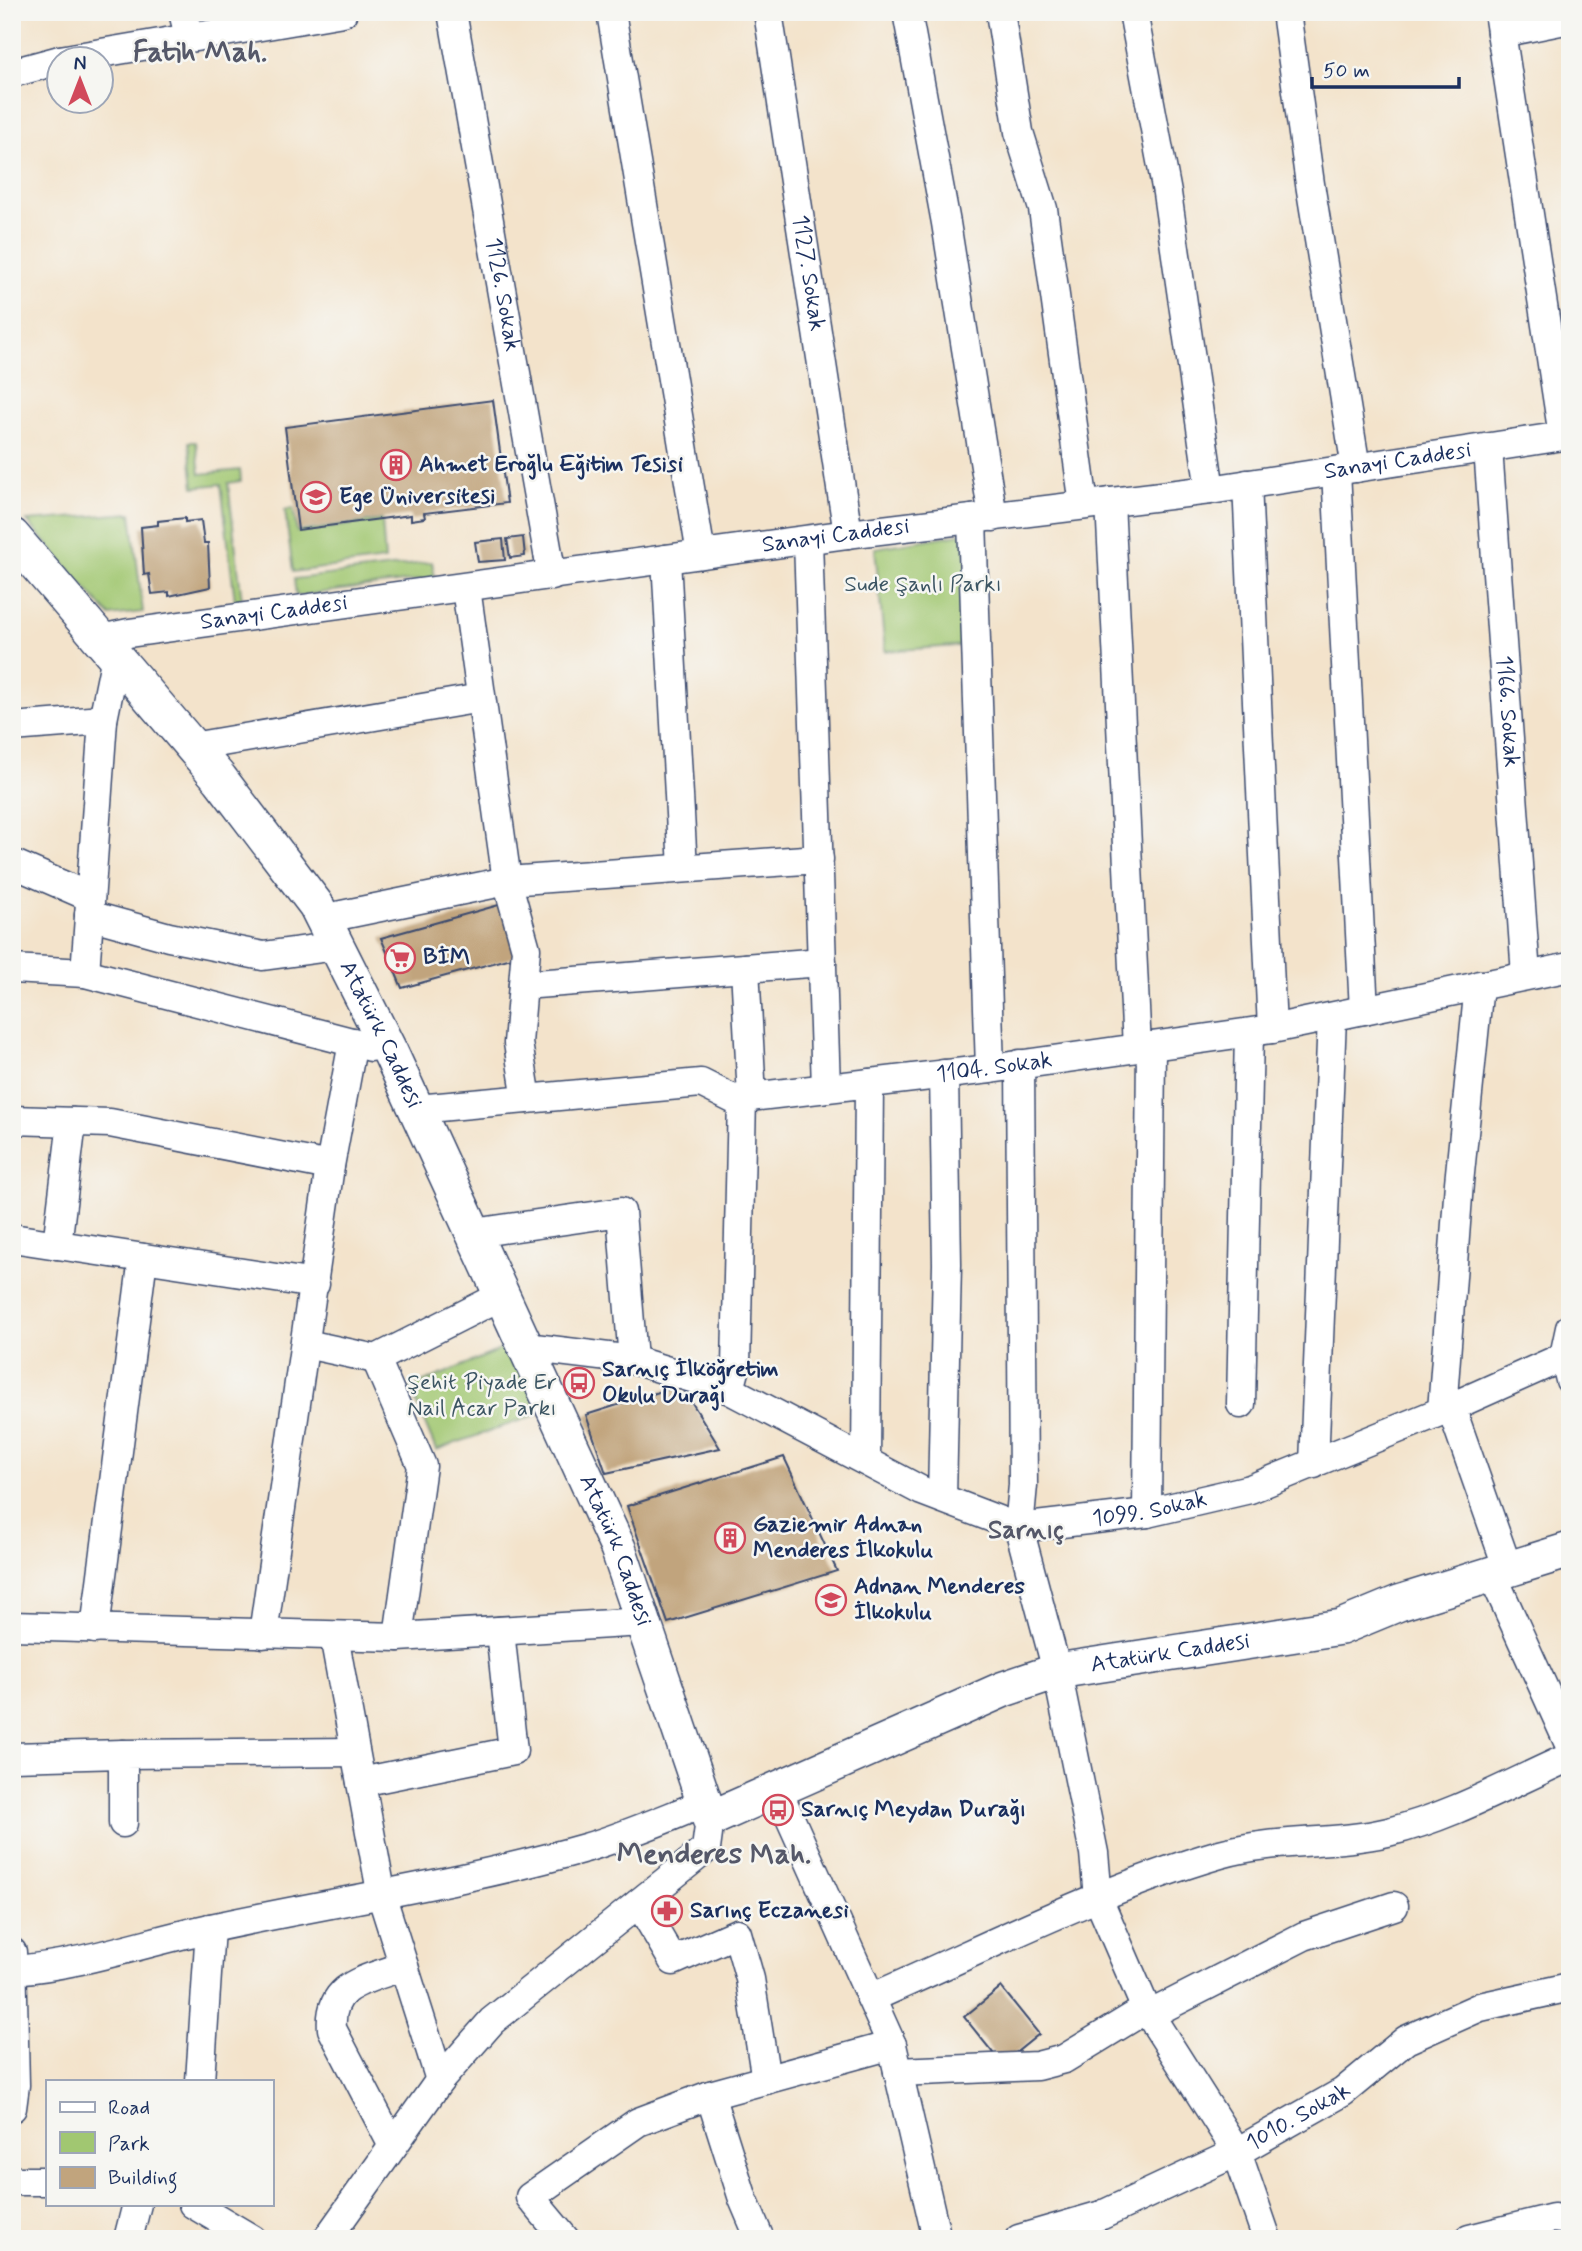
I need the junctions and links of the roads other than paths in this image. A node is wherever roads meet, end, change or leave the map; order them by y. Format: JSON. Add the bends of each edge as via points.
{"nodes":[{"id":1,"x":343,"y":12,"type":"edge"},
{"id":2,"x":452,"y":12,"type":"edge"},
{"id":3,"x":611,"y":12,"type":"edge"},
{"id":4,"x":768,"y":12,"type":"edge"},
{"id":5,"x":907,"y":12,"type":"edge"},
{"id":6,"x":1000,"y":12,"type":"edge"},
{"id":7,"x":1133,"y":12,"type":"edge"},
{"id":8,"x":1286,"y":12,"type":"edge"},
{"id":9,"x":1570,"y":19,"type":"edge"},
{"id":10,"x":1500,"y":22,"type":"edge"},
{"id":11,"x":186,"y":24,"type":"edge"},
{"id":12,"x":109,"y":46,"type":"edge"},
{"id":13,"x":46,"y":64,"type":"edge"},
{"id":14,"x":12,"y":73,"type":"edge"},
{"id":15,"x":1566,"y":436,"type":"edge"},
{"id":16,"x":1488,"y":447,"type":"junction"},
{"id":17,"x":1346,"y":469,"type":"junction"},
{"id":18,"x":1247,"y":484,"type":"junction"},
{"id":19,"x":1210,"y":490,"type":"junction"},
{"id":20,"x":1097,"y":504,"type":"junction"},
{"id":21,"x":982,"y":518,"type":"junction"},
{"id":22,"x":848,"y":534,"type":"junction"},
{"id":23,"x":12,"y":536,"type":"edge"},
{"id":24,"x":808,"y":540,"type":"junction"},
{"id":25,"x":701,"y":554,"type":"junction"},
{"id":26,"x":666,"y":559,"type":"junction"},
{"id":27,"x":552,"y":576,"type":"junction"},
{"id":28,"x":466,"y":588,"type":"junction"},
{"id":29,"x":108,"y":648,"type":"junction"},
{"id":30,"x":481,"y":698,"type":"junction"},
{"id":31,"x":103,"y":720,"type":"junction"},
{"id":32,"x":12,"y":727,"type":"edge"},
{"id":33,"x":192,"y":747,"type":"junction"},
{"id":34,"x":819,"y":859,"type":"junction"},
{"id":35,"x":12,"y":863,"type":"edge"},
{"id":36,"x":684,"y":868,"type":"junction"},
{"id":37,"x":508,"y":881,"type":"junction"},
{"id":38,"x":90,"y":906,"type":"junction"},
{"id":39,"x":330,"y":932,"type":"junction"},
{"id":40,"x":822,"y":962,"type":"junction"},
{"id":41,"x":1570,"y":967,"type":"edge"},
{"id":42,"x":745,"y":968,"type":"junction"},
{"id":43,"x":12,"y":969,"type":"edge"},
{"id":44,"x":85,"y":972,"type":"junction"},
{"id":45,"x":1527,"y":975,"type":"junction"},
{"id":46,"x":523,"y":985,"type":"junction"},
{"id":47,"x":1479,"y":985,"type":"junction"},
{"id":48,"x":1363,"y":1010,"type":"junction"},
{"id":49,"x":1332,"y":1017,"type":"junction"},
{"id":50,"x":1260,"y":1031,"type":"junction"},
{"id":51,"x":353,"y":1042,"type":"junction"},
{"id":52,"x":1144,"y":1047,"type":"junction"},
{"id":53,"x":390,"y":1052,"type":"junction"},
{"id":54,"x":1020,"y":1064,"type":"junction"},
{"id":55,"x":990,"y":1069,"type":"junction"},
{"id":56,"x":944,"y":1074,"type":"junction"},
{"id":57,"x":869,"y":1083,"type":"junction"},
{"id":58,"x":826,"y":1088,"type":"junction"},
{"id":59,"x":747,"y":1098,"type":"junction"},
{"id":60,"x":527,"y":1099,"type":"junction"},
{"id":61,"x":417,"y":1109,"type":"junction"},
{"id":62,"x":12,"y":1121,"type":"edge"},
{"id":63,"x":72,"y":1122,"type":"junction"},
{"id":64,"x":330,"y":1166,"type":"junction"},
{"id":65,"x":474,"y":1233,"type":"junction"},
{"id":66,"x":12,"y":1238,"type":"edge"},
{"id":67,"x":57,"y":1245,"type":"junction"},
{"id":68,"x":143,"y":1258,"type":"junction"},
{"id":69,"x":315,"y":1284,"type":"junction"},
{"id":70,"x":503,"y":1295,"type":"junction"},
{"id":71,"x":1570,"y":1328,"type":"edge"},
{"id":72,"x":306,"y":1344,"type":"junction"},
{"id":73,"x":526,"y":1347,"type":"junction"},
{"id":74,"x":376,"y":1359,"type":"junction"},
{"id":75,"x":633,"y":1360,"type":"junction"},
{"id":76,"x":1568,"y":1364,"type":"edge"},
{"id":77,"x":730,"y":1390,"type":"junction"},
{"id":78,"x":1241,"y":1404,"type":"dead end"},
{"id":79,"x":1446,"y":1409,"type":"junction"},
{"id":80,"x":866,"y":1461,"type":"junction"},
{"id":81,"x":1314,"y":1464,"type":"junction"},
{"id":82,"x":942,"y":1498,"type":"junction"},
{"id":83,"x":1147,"y":1513,"type":"junction"},
{"id":84,"x":1019,"y":1528,"type":"junction"},
{"id":85,"x":1570,"y":1550,"type":"edge"},
{"id":86,"x":1500,"y":1572,"type":"junction"},
{"id":87,"x":643,"y":1622,"type":"junction"},
{"id":88,"x":12,"y":1626,"type":"edge"},
{"id":89,"x":94,"y":1629,"type":"junction"},
{"id":90,"x":499,"y":1631,"type":"junction"},
{"id":91,"x":263,"y":1634,"type":"junction"},
{"id":92,"x":334,"y":1636,"type":"junction"},
{"id":93,"x":398,"y":1637,"type":"junction"},
{"id":94,"x":1057,"y":1671,"type":"junction"},
{"id":95,"x":1570,"y":1746,"type":"edge"},
{"id":96,"x":355,"y":1752,"type":"junction"},
{"id":97,"x":123,"y":1754,"type":"junction"},
{"id":98,"x":12,"y":1757,"type":"edge"},
{"id":99,"x":1570,"y":1757,"type":"edge"},
{"id":100,"x":360,"y":1782,"type":"junction"},
{"id":101,"x":777,"y":1789,"type":"junction"},
{"id":102,"x":708,"y":1811,"type":"junction"},
{"id":103,"x":123,"y":1823,"type":"dead end"},
{"id":104,"x":382,"y":1896,"type":"junction"},
{"id":105,"x":1098,"y":1898,"type":"junction"},
{"id":106,"x":639,"y":1903,"type":"junction"},
{"id":107,"x":1394,"y":1906,"type":"dead end"},
{"id":108,"x":210,"y":1928,"type":"junction"},
{"id":109,"x":13,"y":1961,"type":"edge"},
{"id":110,"x":404,"y":1966,"type":"junction"},
{"id":111,"x":1570,"y":1987,"type":"edge"},
{"id":112,"x":871,"y":1998,"type":"junction"},
{"id":113,"x":1147,"y":2012,"type":"junction"},
{"id":114,"x":895,"y":2058,"type":"junction"},
{"id":115,"x":200,"y":2080,"type":"edge"},
{"id":116,"x":440,"y":2080,"type":"junction"},
{"id":117,"x":766,"y":2080,"type":"junction"},
{"id":118,"x":710,"y":2095,"type":"junction"},
{"id":119,"x":12,"y":2108,"type":"edge"},
{"id":120,"x":393,"y":2146,"type":"junction"},
{"id":121,"x":1237,"y":2152,"type":"junction"},
{"id":122,"x":12,"y":2181,"type":"edge"},
{"id":123,"x":46,"y":2181,"type":"edge"},
{"id":124,"x":136,"y":2206,"type":"edge"},
{"id":125,"x":197,"y":2206,"type":"edge"},
{"id":126,"x":1570,"y":2220,"type":"edge"},
{"id":127,"x":128,"y":2239,"type":"edge"},
{"id":128,"x":252,"y":2239,"type":"edge"},
{"id":129,"x":327,"y":2239,"type":"edge"},
{"id":130,"x":565,"y":2239,"type":"edge"},
{"id":131,"x":760,"y":2239,"type":"edge"},
{"id":132,"x":937,"y":2239,"type":"edge"},
{"id":133,"x":1019,"y":2239,"type":"edge"},
{"id":134,"x":1267,"y":2239,"type":"edge"},
{"id":135,"x":1469,"y":2239,"type":"edge"}],
"edges":[{"from":1,"to":11,"type":"street"},
{"from":2,"to":27,"type":"street","name":"1126. Sokak"},
{"from":3,"to":25,"type":"street"},
{"from":4,"to":22,"type":"street","name":"1127. Sokak"},
{"from":5,"to":21,"type":"street","via":[[946,223]]},
{"from":6,"to":20,"type":"street","via":[[1019,132],[1043,209]]},
{"from":7,"to":19,"type":"street","via":[[1167,193]]},
{"from":8,"to":17,"type":"street"},
{"from":9,"to":10,"type":"street"},
{"from":10,"to":15,"type":"street"},
{"from":11,"to":12,"type":"street"},
{"from":13,"to":14,"type":"street"},
{"from":15,"to":16,"type":"street","name":"Sanayi Caddesi"},
{"from":16,"to":17,"type":"street","name":"Sanayi Caddesi"},
{"from":16,"to":45,"type":"street","name":"1166. Sokak"},
{"from":17,"to":18,"type":"street","name":"Sanayi Caddesi"},
{"from":17,"to":48,"type":"street"},
{"from":18,"to":19,"type":"street","name":"Sanayi Caddesi"},
{"from":18,"to":50,"type":"street"},
{"from":19,"to":20,"type":"street","name":"Sanayi Caddesi"},
{"from":20,"to":21,"type":"street","name":"Sanayi Caddesi"},
{"from":20,"to":52,"type":"street"},
{"from":21,"to":22,"type":"street","name":"Sanayi Caddesi"},
{"from":21,"to":55,"type":"street"},
{"from":22,"to":24,"type":"street","name":"Sanayi Caddesi"},
{"from":23,"to":29,"type":"main road","name":"Atatürk Caddesi"},
{"from":24,"to":25,"type":"street","name":"Sanayi Caddesi"},
{"from":24,"to":34,"type":"street"},
{"from":25,"to":26,"type":"street","name":"Sanayi Caddesi"},
{"from":26,"to":27,"type":"street","name":"Sanayi Caddesi"},
{"from":26,"to":36,"type":"street"},
{"from":27,"to":28,"type":"street","name":"Sanayi Caddesi"},
{"from":28,"to":29,"type":"street","name":"Sanayi Caddesi","via":[[129,633]]},
{"from":28,"to":30,"type":"street"},
{"from":29,"to":31,"type":"street"},
{"from":29,"to":33,"type":"main road","name":"Atatürk Caddesi"},
{"from":30,"to":33,"type":"street"},
{"from":30,"to":37,"type":"street"},
{"from":31,"to":32,"type":"street"},
{"from":31,"to":38,"type":"street"},
{"from":33,"to":39,"type":"main road","name":"Atatürk Caddesi","via":[[316,905]]},
{"from":34,"to":36,"type":"street"},
{"from":34,"to":40,"type":"street"},
{"from":35,"to":38,"type":"street"},
{"from":36,"to":37,"type":"street"},
{"from":37,"to":39,"type":"street"},
{"from":37,"to":46,"type":"street","via":[[526,948]]},
{"from":38,"to":39,"type":"street","via":[[169,937],[263,956]]},
{"from":38,"to":44,"type":"street"},
{"from":39,"to":53,"type":"main road","name":"Atatürk Caddesi"},
{"from":40,"to":42,"type":"street"},
{"from":40,"to":58,"type":"street"},
{"from":41,"to":45,"type":"street","name":"1104. Sokak"},
{"from":42,"to":46,"type":"street"},
{"from":42,"to":59,"type":"street"},
{"from":43,"to":44,"type":"street"},
{"from":44,"to":51,"type":"street"},
{"from":45,"to":47,"type":"street","name":"1104. Sokak"},
{"from":46,"to":60,"type":"street","via":[[519,1043]]},
{"from":47,"to":48,"type":"street","name":"1104. Sokak"},
{"from":47,"to":79,"type":"street","via":[[1459,1183]]},
{"from":48,"to":49,"type":"street","name":"1104. Sokak"},
{"from":49,"to":50,"type":"street","name":"1104. Sokak"},
{"from":49,"to":81,"type":"street"},
{"from":50,"to":52,"type":"street","name":"1104. Sokak"},
{"from":50,"to":78,"type":"street"},
{"from":51,"to":53,"type":"street"},
{"from":51,"to":64,"type":"street"},
{"from":52,"to":54,"type":"street","name":"1104. Sokak"},
{"from":52,"to":83,"type":"street"},
{"from":53,"to":61,"type":"main road","name":"Atatürk Caddesi"},
{"from":54,"to":55,"type":"street","name":"1104. Sokak"},
{"from":54,"to":84,"type":"street","via":[[1023,1485]]},
{"from":55,"to":56,"type":"street","name":"1104. Sokak"},
{"from":56,"to":57,"type":"street","name":"1104. Sokak"},
{"from":56,"to":82,"type":"street","via":[[947,1264]]},
{"from":57,"to":58,"type":"street","name":"1104. Sokak"},
{"from":57,"to":80,"type":"street"},
{"from":58,"to":59,"type":"street","name":"1104. Sokak"},
{"from":59,"to":60,"type":"street","name":"1104. Sokak","via":[[733,1099],[701,1083]]},
{"from":59,"to":77,"type":"street","via":[[736,1367]]},
{"from":60,"to":61,"type":"street","name":"1104. Sokak"},
{"from":61,"to":65,"type":"main road","name":"Atatürk Caddesi"},
{"from":62,"to":63,"type":"street"},
{"from":63,"to":64,"type":"street","via":[[110,1123]]},
{"from":63,"to":67,"type":"street"},
{"from":64,"to":69,"type":"street"},
{"from":65,"to":70,"type":"main road","name":"Atatürk Caddesi"},
{"from":65,"to":75,"type":"street","via":[[621,1212]]},
{"from":66,"to":67,"type":"street"},
{"from":67,"to":68,"type":"street"},
{"from":68,"to":69,"type":"street"},
{"from":68,"to":89,"type":"street"},
{"from":69,"to":72,"type":"street"},
{"from":70,"to":73,"type":"main road","name":"Atatürk Caddesi"},
{"from":70,"to":74,"type":"street"},
{"from":71,"to":76,"type":"street"},
{"from":72,"to":74,"type":"street"},
{"from":72,"to":91,"type":"street"},
{"from":73,"to":75,"type":"street","name":"1099. Sokak"},
{"from":73,"to":87,"type":"main road","name":"Atatürk Caddesi","via":[[618,1548]]},
{"from":74,"to":93,"type":"street","via":[[422,1466]]},
{"from":75,"to":77,"type":"street","name":"1099. Sokak"},
{"from":76,"to":79,"type":"street","name":"1099. Sokak"},
{"from":77,"to":80,"type":"street","name":"1099. Sokak"},
{"from":79,"to":81,"type":"street","name":"1099. Sokak"},
{"from":79,"to":86,"type":"street"},
{"from":80,"to":82,"type":"street","name":"1099. Sokak"},
{"from":81,"to":83,"type":"street","name":"1099. Sokak","via":[[1250,1489]]},
{"from":82,"to":84,"type":"street","name":"1099. Sokak"},
{"from":83,"to":84,"type":"street","name":"1099. Sokak"},
{"from":84,"to":94,"type":"street"},
{"from":85,"to":86,"type":"main road","name":"Atatürk Caddesi"},
{"from":86,"to":94,"type":"main road","name":"Atatürk Caddesi","via":[[1399,1603],[1341,1627]]},
{"from":86,"to":95,"type":"street"},
{"from":87,"to":90,"type":"street"},
{"from":87,"to":102,"type":"main road","name":"Atatürk Caddesi"},
{"from":88,"to":89,"type":"street"},
{"from":89,"to":91,"type":"street"},
{"from":90,"to":93,"type":"street"},
{"from":90,"to":100,"type":"street","via":[[513,1751]]},
{"from":91,"to":92,"type":"street"},
{"from":92,"to":93,"type":"street"},
{"from":92,"to":96,"type":"street"},
{"from":94,"to":101,"type":"main road","name":"Atatürk Caddesi","via":[[1004,1689]]},
{"from":94,"to":105,"type":"street","via":[[1094,1853]]},
{"from":96,"to":97,"type":"street"},
{"from":96,"to":100,"type":"street"},
{"from":97,"to":98,"type":"street"},
{"from":97,"to":103,"type":"street"},
{"from":99,"to":105,"type":"street","via":[[1436,1817],[1387,1833],[1280,1841],[1224,1853]]},
{"from":100,"to":104,"type":"street"},
{"from":101,"to":102,"type":"main road","name":"Atatürk Caddesi"},
{"from":101,"to":112,"type":"street"},
{"from":102,"to":104,"type":"street","via":[[588,1847]]},
{"from":102,"to":106,"type":"street","via":[[706,1849]]},
{"from":104,"to":108,"type":"street"},
{"from":104,"to":110,"type":"street"},
{"from":105,"to":112,"type":"street"},
{"from":105,"to":113,"type":"street"},
{"from":106,"to":116,"type":"street","via":[[492,2021]]},
{"from":106,"to":117,"type":"street","via":[[673,1961],[737,1933],[750,1979]]},
{"from":107,"to":113,"type":"street","via":[[1304,1936]]},
{"from":108,"to":109,"type":"street","via":[[53,1967]]},
{"from":108,"to":115,"type":"street"},
{"from":109,"to":119,"type":"street"},
{"from":110,"to":116,"type":"street"},
{"from":110,"to":120,"type":"street","via":[[343,1989],[330,2010],[332,2029]]},
{"from":111,"to":121,"type":"street","name":"1010. Sokak","via":[[1480,2007],[1406,2040],[1343,2092]]},
{"from":112,"to":114,"type":"street"},
{"from":113,"to":114,"type":"street","via":[[1064,2059],[1037,2066]]},
{"from":113,"to":121,"type":"street"},
{"from":114,"to":117,"type":"street"},
{"from":114,"to":132,"type":"street"},
{"from":116,"to":120,"type":"street"},
{"from":117,"to":118,"type":"street"},
{"from":118,"to":130,"type":"street","via":[[638,2122],[530,2197]]},
{"from":118,"to":131,"type":"street"},
{"from":120,"to":129,"type":"street"},
{"from":121,"to":133,"type":"street","name":"1010. Sokak","via":[[1102,2215]]},
{"from":121,"to":134,"type":"street"},
{"from":122,"to":123,"type":"street"},
{"from":124,"to":127,"type":"street"},
{"from":125,"to":128,"type":"street"},
{"from":126,"to":135,"type":"street","via":[[1553,2218]]}]}
